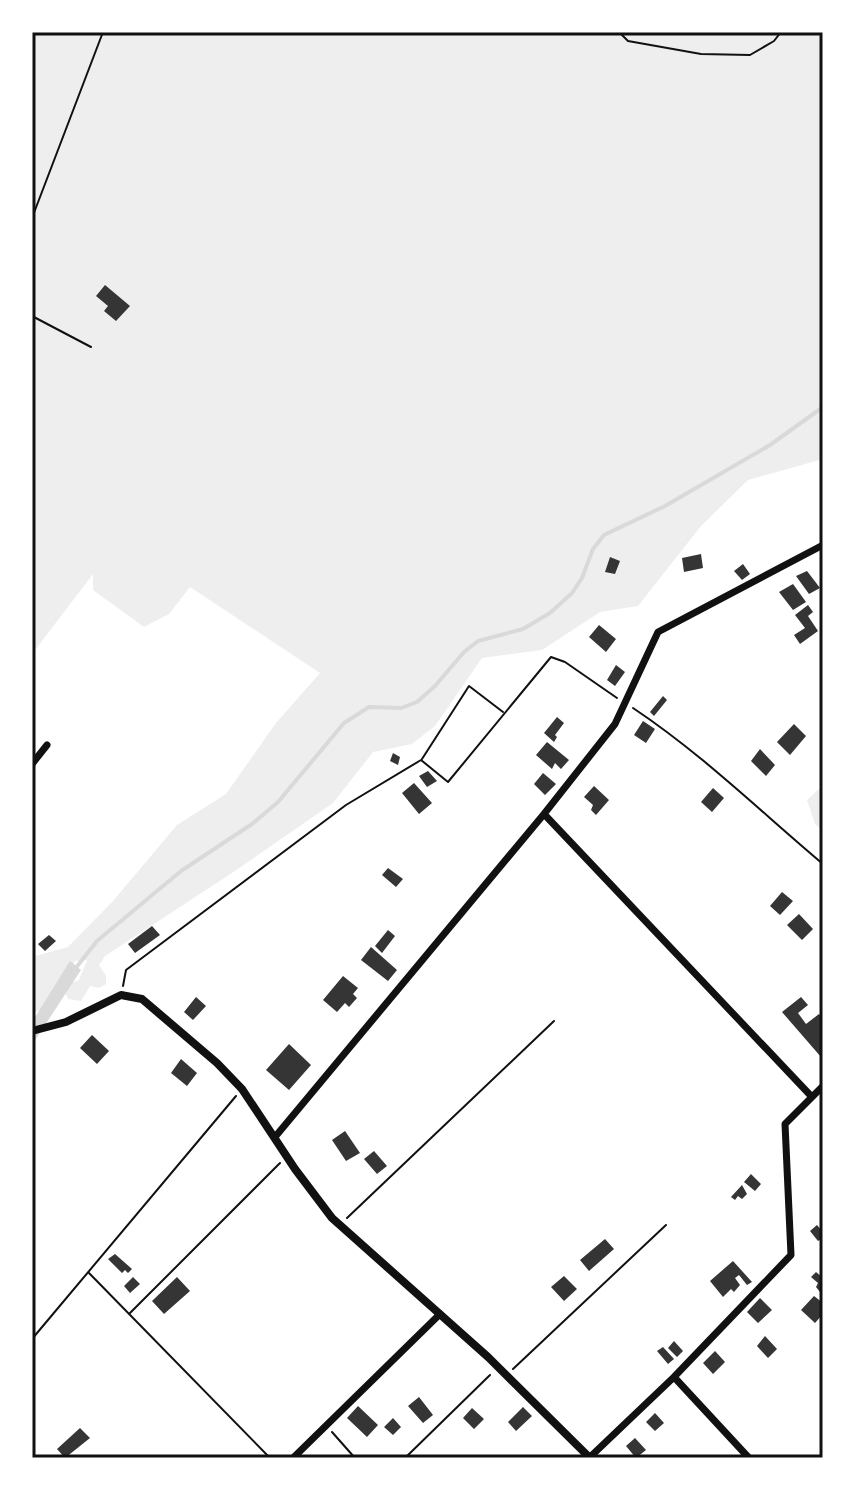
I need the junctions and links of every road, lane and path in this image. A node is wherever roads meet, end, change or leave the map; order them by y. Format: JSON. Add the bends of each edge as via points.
{"nodes":[{"id":1,"x":103,"y":32,"type":"edge"},
{"id":2,"x":619,"y":32,"type":"edge"},
{"id":3,"x":781,"y":32,"type":"edge"},
{"id":4,"x":32,"y":218,"type":"edge"},
{"id":5,"x":32,"y":316,"type":"edge"},
{"id":6,"x":91,"y":347,"type":"dead end"},
{"id":7,"x":823,"y":545,"type":"edge"},
{"id":8,"x":625,"y":703,"type":"junction"},
{"id":9,"x":505,"y":713,"type":"junction"},
{"id":10,"x":47,"y":745,"type":"dead end"},
{"id":11,"x":421,"y":760,"type":"junction"},
{"id":12,"x":32,"y":764,"type":"edge"},
{"id":13,"x":544,"y":814,"type":"junction"},
{"id":14,"x":823,"y":864,"type":"edge"},
{"id":15,"x":121,"y":995,"type":"junction"},
{"id":16,"x":554,"y":1021,"type":"dead end"},
{"id":17,"x":32,"y":1031,"type":"edge"},
{"id":18,"x":823,"y":1086,"type":"edge"},
{"id":19,"x":242,"y":1089,"type":"junction"},
{"id":20,"x":812,"y":1097,"type":"junction"},
{"id":21,"x":275,"y":1137,"type":"junction"},
{"id":22,"x":287,"y":1157,"type":"junction"},
{"id":23,"x":340,"y":1225,"type":"junction"},
{"id":24,"x":666,"y":1225,"type":"dead end"},
{"id":25,"x":88,"y":1272,"type":"junction"},
{"id":26,"x":129,"y":1314,"type":"junction"},
{"id":27,"x":440,"y":1314,"type":"junction"},
{"id":28,"x":32,"y":1339,"type":"edge"},
{"id":29,"x":498,"y":1367,"type":"junction"},
{"id":30,"x":506,"y":1376,"type":"junction"},
{"id":31,"x":674,"y":1377,"type":"junction"},
{"id":32,"x":326,"y":1425,"type":"junction"},
{"id":33,"x":270,"y":1458,"type":"edge"},
{"id":34,"x":293,"y":1458,"type":"edge"},
{"id":35,"x":355,"y":1458,"type":"edge"},
{"id":36,"x":405,"y":1458,"type":"edge"},
{"id":37,"x":589,"y":1458,"type":"edge"},
{"id":38,"x":749,"y":1458,"type":"edge"}],
"edges":[{"from":1,"to":4,"type":"path"},
{"from":2,"to":3,"type":"path","via":[[628,41],[701,54],[750,55]]},
{"from":5,"to":6,"type":"path"},
{"from":7,"to":8,"type":"street","via":[[658,632]]},
{"from":8,"to":9,"type":"path","via":[[551,657]]},
{"from":8,"to":13,"type":"street","via":[[615,724]]},
{"from":8,"to":14,"type":"path","via":[[703,758]]},
{"from":9,"to":11,"type":"path","via":[[448,782]]},
{"from":9,"to":11,"type":"path","via":[[469,686]]},
{"from":10,"to":12,"type":"street"},
{"from":11,"to":15,"type":"path","via":[[346,805],[126,970]]},
{"from":13,"to":20,"type":"street"},
{"from":13,"to":21,"type":"street"},
{"from":15,"to":17,"type":"street","via":[[66,1022]]},
{"from":15,"to":19,"type":"street","via":[[142,999]]},
{"from":16,"to":23,"type":"path"},
{"from":18,"to":20,"type":"street"},
{"from":19,"to":21,"type":"street"},
{"from":19,"to":25,"type":"path"},
{"from":20,"to":31,"type":"street","via":[[785,1124],[791,1255]]},
{"from":21,"to":22,"type":"street"},
{"from":22,"to":23,"type":"street"},
{"from":22,"to":26,"type":"path"},
{"from":23,"to":27,"type":"street"},
{"from":24,"to":30,"type":"path"},
{"from":25,"to":26,"type":"path"},
{"from":25,"to":28,"type":"path"},
{"from":26,"to":33,"type":"path"},
{"from":27,"to":29,"type":"street"},
{"from":27,"to":32,"type":"street"},
{"from":29,"to":30,"type":"street"},
{"from":29,"to":36,"type":"path"},
{"from":30,"to":37,"type":"street"},
{"from":31,"to":37,"type":"street"},
{"from":31,"to":38,"type":"street"},
{"from":32,"to":34,"type":"street"},
{"from":32,"to":35,"type":"path"}]}
